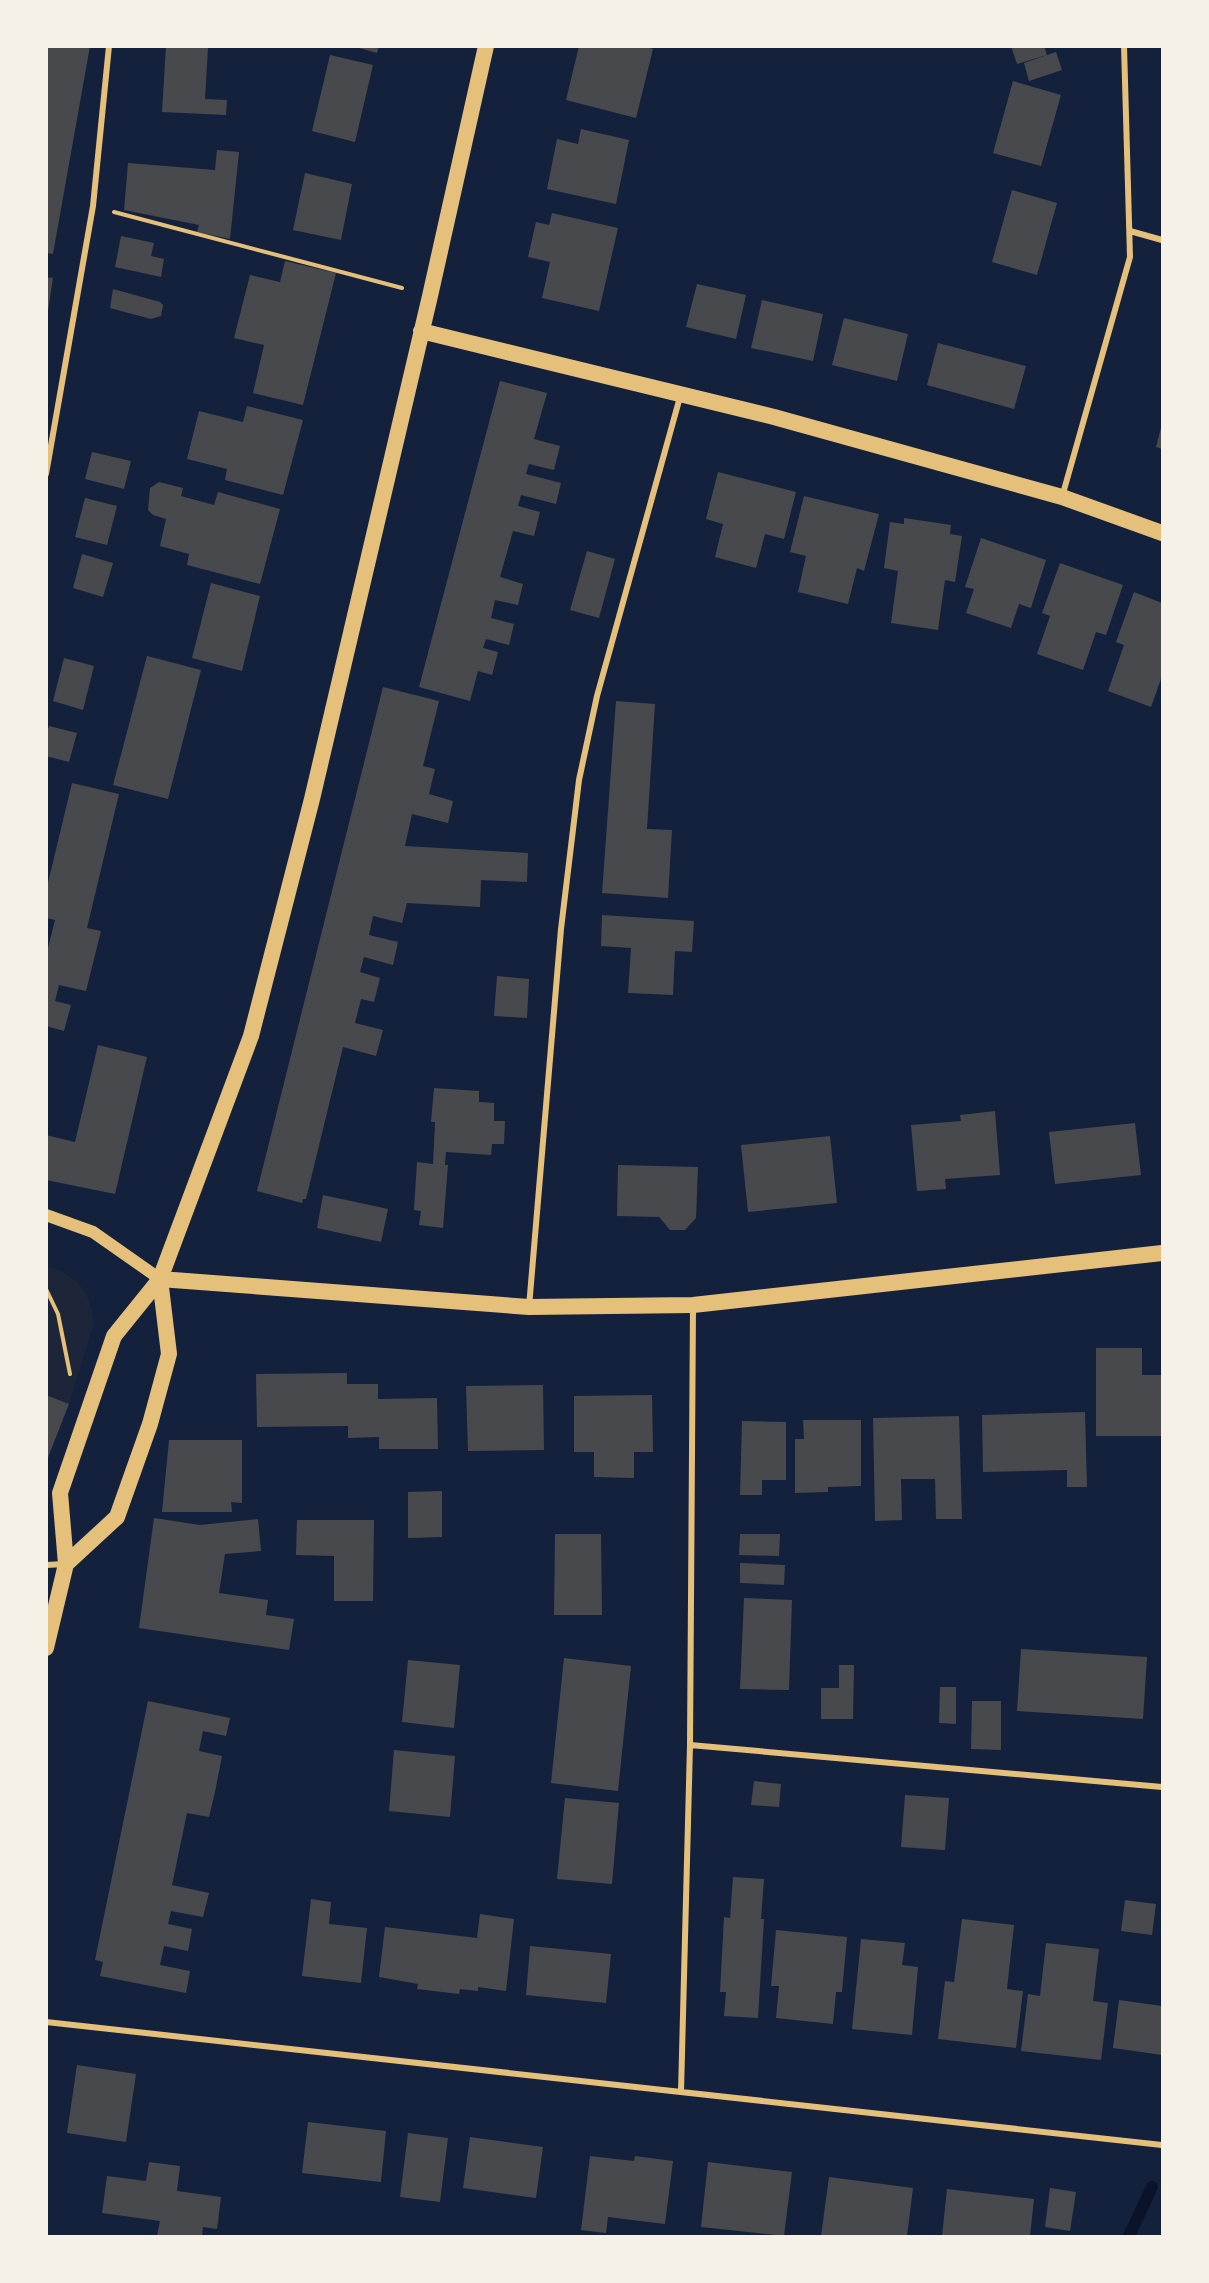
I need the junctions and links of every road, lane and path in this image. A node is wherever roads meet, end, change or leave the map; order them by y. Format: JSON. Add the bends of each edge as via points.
{"nodes":[{"id":1,"x":109,"y":46,"type":"edge"},
{"id":2,"x":486,"y":46,"type":"edge"},
{"id":3,"x":1124,"y":46,"type":"edge"},
{"id":4,"x":93,"y":206,"type":"junction"},
{"id":5,"x":1131,"y":231,"type":"junction"},
{"id":6,"x":1162,"y":240,"type":"edge"},
{"id":7,"x":430,"y":296,"type":"junction"},
{"id":8,"x":421,"y":331,"type":"junction"},
{"id":9,"x":681,"y":394,"type":"junction"},
{"id":10,"x":46,"y":474,"type":"edge"},
{"id":11,"x":1062,"y":497,"type":"junction"},
{"id":12,"x":1162,"y":534,"type":"edge"},
{"id":13,"x":46,"y":1215,"type":"edge"},
{"id":14,"x":1162,"y":1253,"type":"edge"},
{"id":15,"x":160,"y":1279,"type":"junction"},
{"id":16,"x":46,"y":1289,"type":"edge"},
{"id":17,"x":693,"y":1305,"type":"junction"},
{"id":18,"x":529,"y":1307,"type":"junction"},
{"id":19,"x":71,"y":1378,"type":"dead end"},
{"id":20,"x":66,"y":1564,"type":"junction"},
{"id":21,"x":46,"y":1565,"type":"edge"},
{"id":22,"x":46,"y":1648,"type":"edge"},
{"id":23,"x":690,"y":1745,"type":"junction"},
{"id":24,"x":1162,"y":1787,"type":"edge"},
{"id":25,"x":46,"y":2022,"type":"edge"},
{"id":26,"x":681,"y":2092,"type":"junction"},
{"id":27,"x":1162,"y":2145,"type":"edge"}],
"edges":[{"from":1,"to":4,"type":"street"},
{"from":2,"to":7,"type":"highway"},
{"from":3,"to":5,"type":"street"},
{"from":4,"to":7,"type":"path"},
{"from":4,"to":10,"type":"street"},
{"from":5,"to":6,"type":"street"},
{"from":5,"to":11,"type":"street","via":[[1125,277]]},
{"from":7,"to":8,"type":"highway"},
{"from":8,"to":9,"type":"highway"},
{"from":8,"to":15,"type":"highway","via":[[312,799],[251,1036]]},
{"from":9,"to":11,"type":"highway"},
{"from":9,"to":18,"type":"street","via":[[597,696],[579,780],[561,929]]},
{"from":11,"to":12,"type":"highway"},
{"from":13,"to":15,"type":"main road","via":[[93,1232]]},
{"from":14,"to":17,"type":"highway"},
{"from":15,"to":18,"type":"highway"},
{"from":15,"to":20,"type":"highway","via":[[114,1336],[60,1493]]},
{"from":15,"to":20,"type":"highway","via":[[169,1354],[150,1424],[117,1516]]},
{"from":16,"to":19,"type":"path","via":[[58,1314]]},
{"from":17,"to":18,"type":"highway"},
{"from":17,"to":23,"type":"street"},
{"from":20,"to":21,"type":"street"},
{"from":20,"to":22,"type":"highway"},
{"from":23,"to":24,"type":"street"},
{"from":23,"to":26,"type":"street"},
{"from":25,"to":26,"type":"street"},
{"from":26,"to":27,"type":"street"}]}
